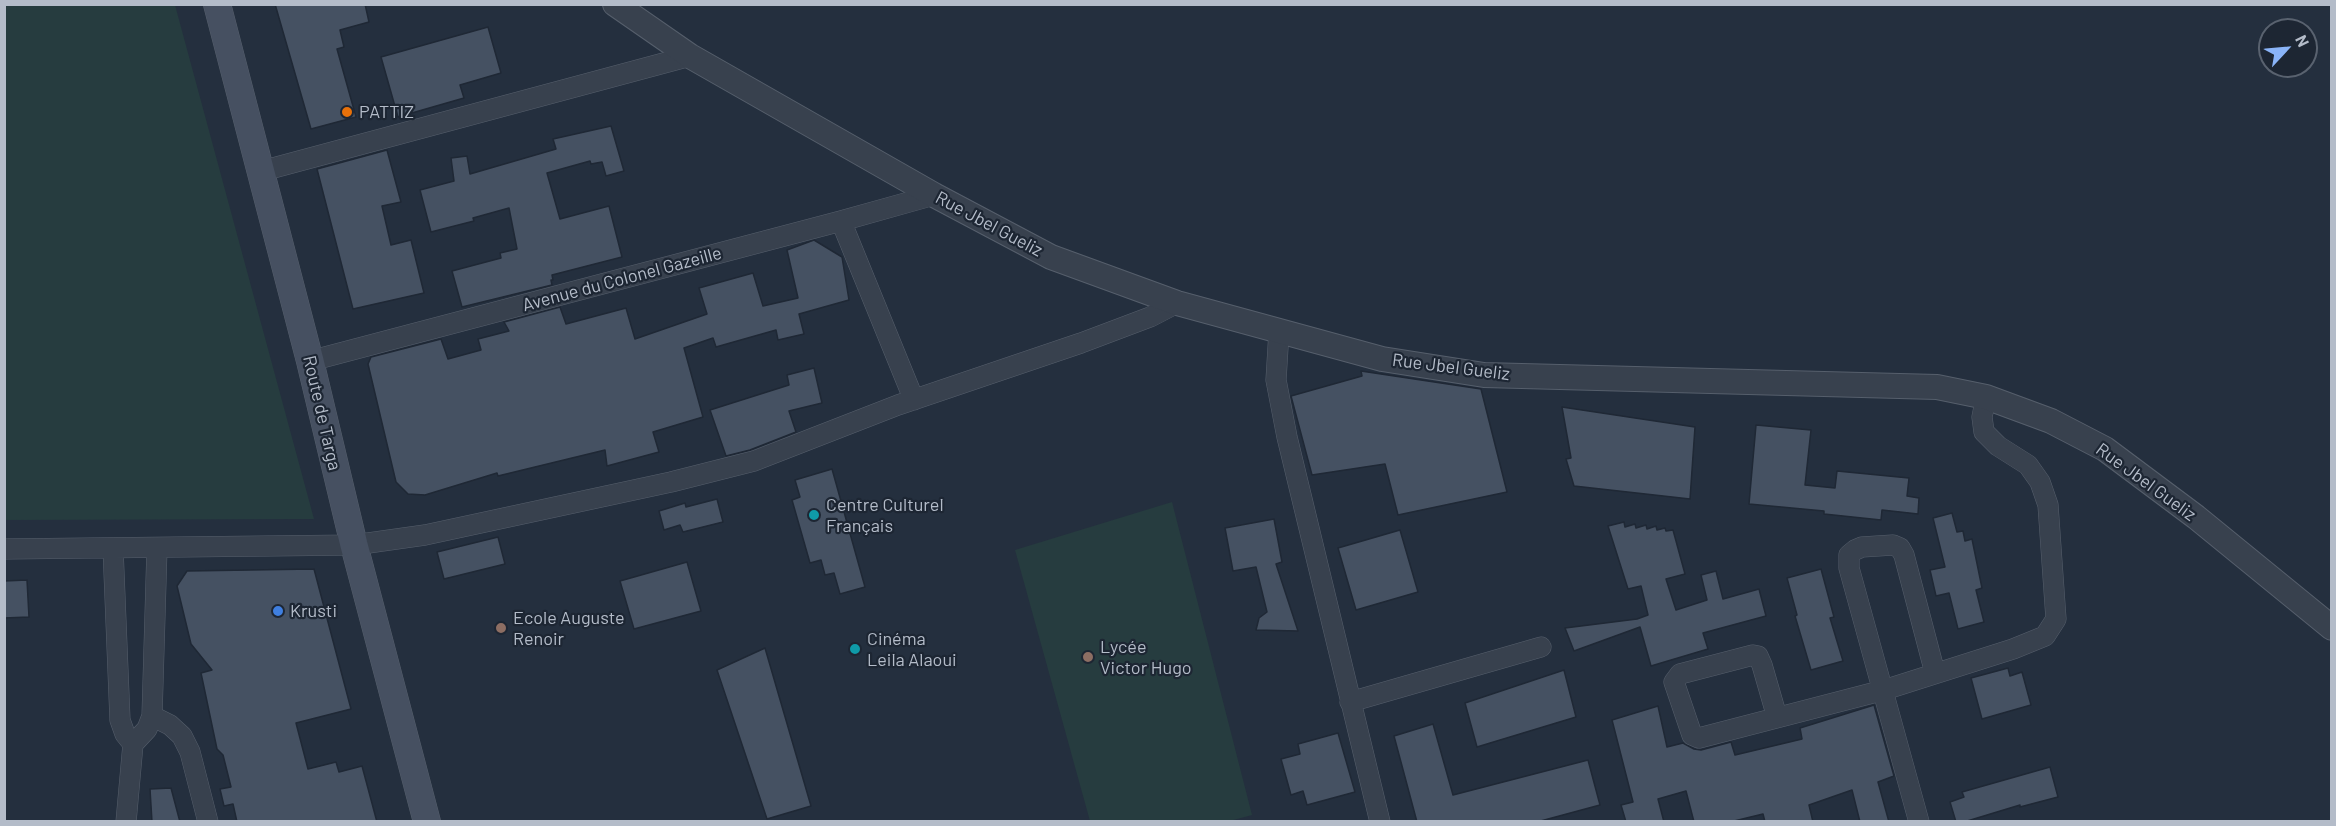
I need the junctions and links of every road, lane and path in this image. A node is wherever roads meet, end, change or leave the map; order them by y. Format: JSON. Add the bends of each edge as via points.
{"nodes":[{"id":1,"x":217,"y":4,"type":"edge"},
{"id":2,"x":615,"y":4,"type":"edge"},
{"id":3,"x":690,"y":56,"type":"junction"},
{"id":4,"x":262,"y":171,"type":"junction"},
{"id":5,"x":934,"y":195,"type":"junction"},
{"id":6,"x":841,"y":221,"type":"junction"},
{"id":7,"x":1177,"y":303,"type":"junction"},
{"id":8,"x":1280,"y":331,"type":"junction"},
{"id":9,"x":310,"y":361,"type":"junction"},
{"id":10,"x":1986,"y":397,"type":"junction"},
{"id":11,"x":914,"y":400,"type":"junction"},
{"id":12,"x":354,"y":545,"type":"junction"},
{"id":13,"x":113,"y":548,"type":"junction"},
{"id":14,"x":157,"y":548,"type":"junction"},
{"id":15,"x":4,"y":549,"type":"edge"},
{"id":16,"x":2331,"y":628,"type":"edge"},
{"id":17,"x":1541,"y":647,"type":"dead end"},
{"id":18,"x":1935,"y":673,"type":"junction"},
{"id":19,"x":1884,"y":690,"type":"junction"},
{"id":20,"x":1350,"y":702,"type":"junction"},
{"id":21,"x":152,"y":716,"type":"junction"},
{"id":22,"x":1777,"y":717,"type":"junction"},
{"id":23,"x":133,"y":744,"type":"junction"},
{"id":24,"x":126,"y":822,"type":"edge"},
{"id":25,"x":208,"y":822,"type":"edge"},
{"id":26,"x":428,"y":822,"type":"edge"},
{"id":27,"x":1380,"y":822,"type":"edge"},
{"id":28,"x":1919,"y":822,"type":"edge"}],
"edges":[{"from":1,"to":4,"type":"main road","name":"Route de Targa"},
{"from":2,"to":3,"type":"street","name":"Rue Jbel Gueliz"},
{"from":3,"to":4,"type":"street"},
{"from":3,"to":5,"type":"street","name":"Rue Jbel Gueliz"},
{"from":4,"to":9,"type":"main road","name":"Route de Targa"},
{"from":5,"to":6,"type":"street","name":"Avenue du Colonel Gazeille"},
{"from":5,"to":7,"type":"street","name":"Rue Jbel Gueliz","via":[[1051,257]]},
{"from":6,"to":9,"type":"street","name":"Avenue du Colonel Gazeille"},
{"from":6,"to":11,"type":"street"},
{"from":7,"to":8,"type":"street","name":"Rue Jbel Gueliz"},
{"from":7,"to":11,"type":"street","via":[[1082,343]]},
{"from":8,"to":10,"type":"street","name":"Rue Jbel Gueliz","via":[[1382,358],[1484,375],[1937,387]]},
{"from":8,"to":20,"type":"street","via":[[1276,380]]},
{"from":9,"to":12,"type":"main road","name":"Route de Targa"},
{"from":10,"to":16,"type":"street","name":"Rue Jbel Gueliz","via":[[2051,421],[2105,449],[2196,517]]},
{"from":10,"to":18,"type":"street","via":[[1984,432],[2028,465],[2040,482],[2048,505],[2056,619],[2045,636]]},
{"from":11,"to":12,"type":"street","via":[[744,464],[426,535]]},
{"from":12,"to":14,"type":"street"},
{"from":12,"to":26,"type":"main road","name":"Route de Targa"},
{"from":13,"to":14,"type":"street"},
{"from":13,"to":15,"type":"street"},
{"from":13,"to":23,"type":"street","via":[[120,720]]},
{"from":14,"to":21,"type":"street"},
{"from":17,"to":20,"type":"street"},
{"from":18,"to":19,"type":"street"},
{"from":18,"to":19,"type":"street","via":[[1900,548],[1862,547],[1848,561]]},
{"from":19,"to":22,"type":"street"},
{"from":19,"to":28,"type":"street"},
{"from":20,"to":27,"type":"street"},
{"from":21,"to":23,"type":"street","via":[[147,729]]},
{"from":21,"to":25,"type":"street","via":[[182,736],[190,752]]},
{"from":22,"to":22,"type":"street","via":[[1695,737],[1674,682],[1680,674],[1758,656]]},
{"from":23,"to":24,"type":"street"}]}
